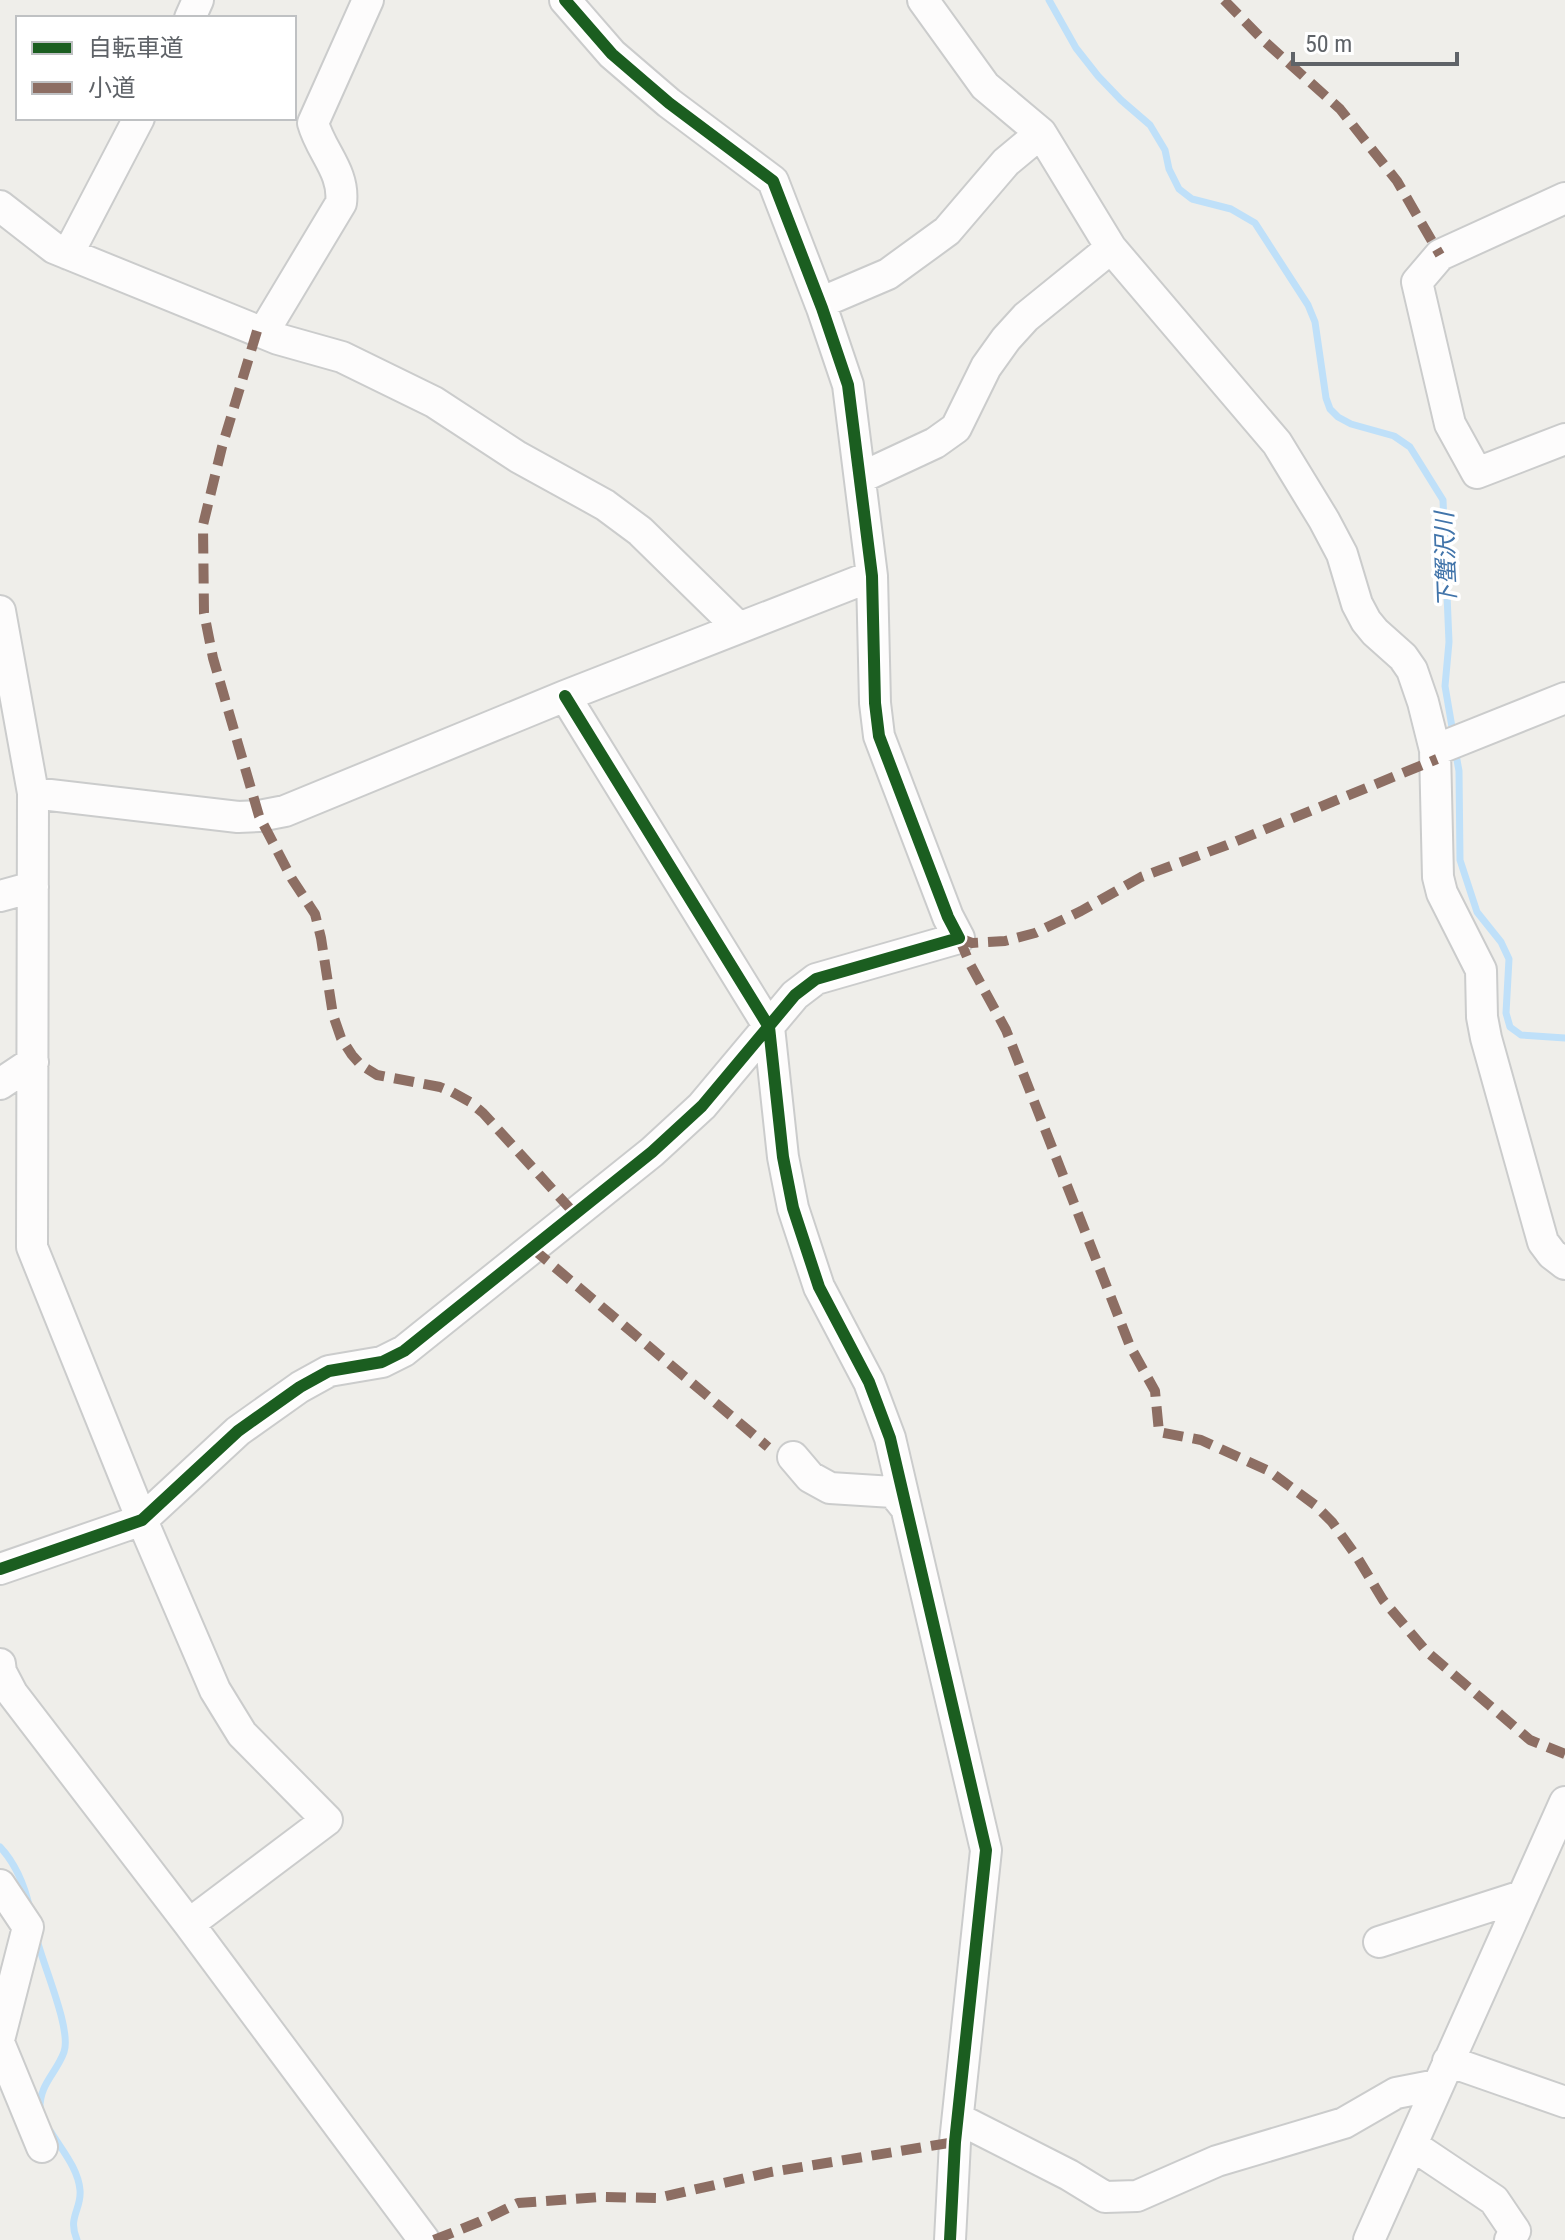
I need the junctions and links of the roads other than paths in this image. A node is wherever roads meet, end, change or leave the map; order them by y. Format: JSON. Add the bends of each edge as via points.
{"nodes":[{"id":1,"x":368,"y":0,"type":"edge"},
{"id":2,"x":565,"y":0,"type":"edge"},
{"id":3,"x":923,"y":0,"type":"edge"},
{"id":4,"x":138,"y":120,"type":"edge"},
{"id":5,"x":1041,"y":133,"type":"junction"},
{"id":6,"x":1565,"y":198,"type":"edge"},
{"id":7,"x":0,"y":206,"type":"edge"},
{"id":8,"x":1111,"y":248,"type":"junction"},
{"id":9,"x":68,"y":254,"type":"junction"},
{"id":10,"x":820,"y":303,"type":"junction"},
{"id":11,"x":263,"y":333,"type":"junction"},
{"id":12,"x":1565,"y":439,"type":"edge"},
{"id":13,"x":860,"y":478,"type":"junction"},
{"id":14,"x":872,"y":576,"type":"junction"},
{"id":15,"x":0,"y":611,"type":"edge"},
{"id":16,"x":739,"y":628,"type":"junction"},
{"id":17,"x":565,"y":696,"type":"junction"},
{"id":18,"x":1565,"y":698,"type":"edge"},
{"id":19,"x":10,"y":723,"type":"edge"},
{"id":20,"x":1435,"y":750,"type":"junction"},
{"id":21,"x":33,"y":793,"type":"junction"},
{"id":22,"x":33,"y":887,"type":"junction"},
{"id":23,"x":0,"y":896,"type":"edge"},
{"id":24,"x":769,"y":1027,"type":"junction"},
{"id":25,"x":33,"y":1062,"type":"junction"},
{"id":26,"x":0,"y":1084,"type":"edge"},
{"id":27,"x":1565,"y":1264,"type":"edge"},
{"id":28,"x":793,"y":1457,"type":"dead end"},
{"id":29,"x":905,"y":1507,"type":"junction"},
{"id":30,"x":142,"y":1520,"type":"junction"},
{"id":31,"x":0,"y":1569,"type":"edge"},
{"id":32,"x":0,"y":1664,"type":"edge"},
{"id":33,"x":1565,"y":1802,"type":"edge"},
{"id":34,"x":0,"y":1885,"type":"edge"},
{"id":35,"x":1522,"y":1896,"type":"junction"},
{"id":36,"x":189,"y":1924,"type":"junction"},
{"id":37,"x":1379,"y":1942,"type":"dead end"},
{"id":38,"x":0,"y":2036,"type":"edge"},
{"id":39,"x":0,"y":2045,"type":"edge"},
{"id":40,"x":1442,"y":2073,"type":"junction"},
{"id":41,"x":1565,"y":2102,"type":"edge"},
{"id":42,"x":959,"y":2119,"type":"junction"},
{"id":43,"x":1412,"y":2145,"type":"junction"},
{"id":44,"x":42,"y":2147,"type":"dead end"},
{"id":45,"x":1519,"y":2237,"type":"edge"},
{"id":46,"x":424,"y":2240,"type":"edge"},
{"id":47,"x":950,"y":2240,"type":"edge"},
{"id":48,"x":1369,"y":2240,"type":"edge"}],
"edges":[{"from":1,"to":11,"type":"street","via":[[313,123],[341,181],[341,203]]},
{"from":2,"to":10,"type":"street","via":[[612,54],[773,181]]},
{"from":3,"to":5,"type":"street","via":[[985,86]]},
{"from":4,"to":9,"type":"street"},
{"from":5,"to":8,"type":"street"},
{"from":5,"to":10,"type":"street","via":[[1006,162],[947,231],[888,274]]},
{"from":6,"to":12,"type":"street","via":[[1440,255],[1417,282],[1450,424],[1477,473]]},
{"from":7,"to":9,"type":"street"},
{"from":8,"to":13,"type":"street","via":[[1006,339],[956,428]]},
{"from":8,"to":20,"type":"street","via":[[1277,443],[1342,554],[1366,621],[1412,670]]},
{"from":9,"to":11,"type":"street"},
{"from":10,"to":13,"type":"street","via":[[848,385]]},
{"from":11,"to":16,"type":"street","via":[[342,357],[434,402],[605,505],[640,531]]},
{"from":13,"to":14,"type":"street"},
{"from":14,"to":16,"type":"street"},
{"from":14,"to":24,"type":"street","via":[[879,736],[959,938],[816,979]]},
{"from":15,"to":19,"type":"street"},
{"from":16,"to":17,"type":"street"},
{"from":17,"to":21,"type":"street","via":[[285,811],[259,816]]},
{"from":17,"to":24,"type":"street"},
{"from":18,"to":20,"type":"street"},
{"from":19,"to":21,"type":"street"},
{"from":20,"to":27,"type":"street","via":[[1442,893],[1481,970],[1486,1038],[1543,1242]]},
{"from":21,"to":22,"type":"street"},
{"from":22,"to":23,"type":"street"},
{"from":22,"to":25,"type":"street"},
{"from":24,"to":29,"type":"street","via":[[793,1208],[819,1287],[881,1411]]},
{"from":24,"to":30,"type":"street","via":[[702,1106],[652,1152],[404,1351],[382,1362],[329,1371],[300,1387],[238,1431]]},
{"from":25,"to":26,"type":"street"},
{"from":25,"to":30,"type":"street","via":[[32,1247]]},
{"from":28,"to":29,"type":"street","via":[[810,1477],[830,1488],[893,1492]]},
{"from":29,"to":42,"type":"street","via":[[986,1850]]},
{"from":30,"to":31,"type":"street"},
{"from":30,"to":36,"type":"street","via":[[215,1690],[242,1734],[327,1820]]},
{"from":32,"to":36,"type":"street","via":[[12,1693]]},
{"from":33,"to":35,"type":"street"},
{"from":34,"to":38,"type":"street","via":[[28,1927]]},
{"from":35,"to":37,"type":"street"},
{"from":35,"to":40,"type":"street"},
{"from":36,"to":46,"type":"street"},
{"from":39,"to":44,"type":"street"},
{"from":40,"to":41,"type":"street"},
{"from":40,"to":42,"type":"street","via":[[1344,2123],[1217,2161],[1137,2196],[1105,2197]]},
{"from":40,"to":43,"type":"street"},
{"from":42,"to":47,"type":"street"},
{"from":43,"to":45,"type":"street","via":[[1494,2200]]},
{"from":43,"to":48,"type":"street"}]}
